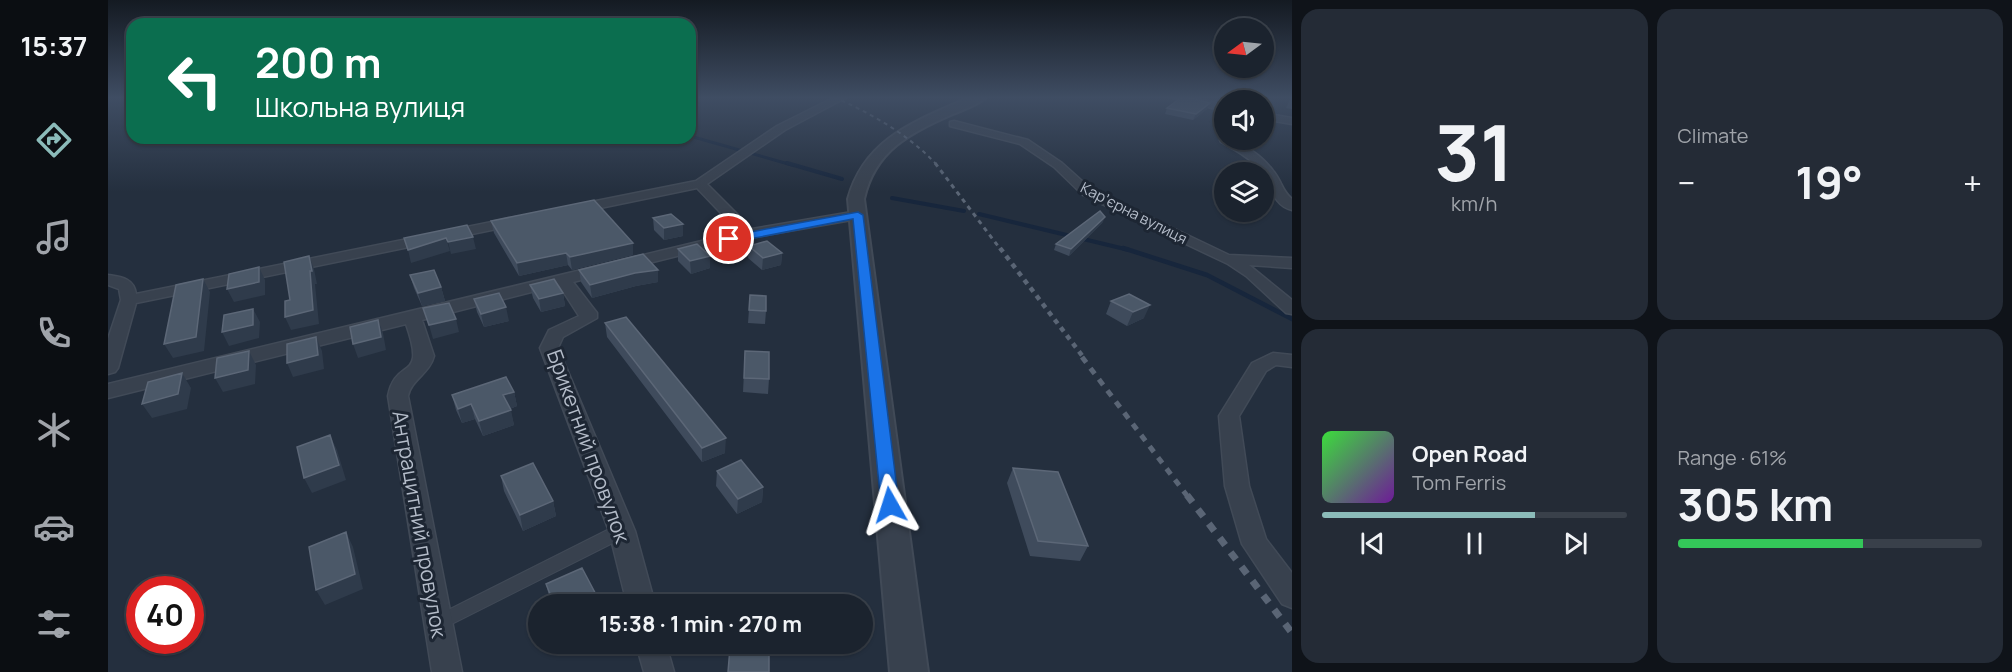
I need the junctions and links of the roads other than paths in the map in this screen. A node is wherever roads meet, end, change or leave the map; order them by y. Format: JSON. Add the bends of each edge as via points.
{"nodes":[{"id":1,"x":780,"y":128,"type":"edge"},
{"id":2,"x":915,"y":128,"type":"edge"},
{"id":3,"x":972,"y":128,"type":"edge"},
{"id":4,"x":1245,"y":150,"type":"edge"},
{"id":5,"x":700,"y":184,"type":"junction"},
{"id":6,"x":1292,"y":206,"type":"edge"},
{"id":7,"x":560,"y":212,"type":"edge"},
{"id":8,"x":858,"y":215,"type":"junction"},
{"id":9,"x":525,"y":219,"type":"edge"},
{"id":10,"x":749,"y":234,"type":"junction"},
{"id":11,"x":1226,"y":259,"type":"junction"},
{"id":12,"x":1292,"y":263,"type":"edge"},
{"id":13,"x":108,"y":280,"type":"edge"},
{"id":14,"x":563,"y":280,"type":"junction"},
{"id":15,"x":129,"y":300,"type":"junction"},
{"id":16,"x":1292,"y":309,"type":"edge"},
{"id":17,"x":412,"y":317,"type":"junction"},
{"id":18,"x":1292,"y":362,"type":"edge"},
{"id":19,"x":108,"y":368,"type":"edge"},
{"id":20,"x":108,"y":392,"type":"edge"},
{"id":21,"x":622,"y":531,"type":"junction"},
{"id":22,"x":638,"y":594,"type":"edge"},
{"id":23,"x":1292,"y":595,"type":"edge"},
{"id":24,"x":438,"y":623,"type":"junction"},
{"id":25,"x":654,"y":654,"type":"edge"},
{"id":26,"x":447,"y":672,"type":"edge"},
{"id":27,"x":658,"y":672,"type":"edge"},
{"id":28,"x":909,"y":672,"type":"edge"}],
"edges":[{"from":1,"to":5,"type":"street"},
{"from":2,"to":8,"type":"street","via":[[890,144],[863,175],[856,199]]},
{"from":3,"to":11,"type":"street","name":"Карʼєрна вулиця","via":[[1024,141],[1087,192]]},
{"from":4,"to":6,"type":"street","via":[[1254,155],[1275,182],[1277,193]]},
{"from":5,"to":7,"type":"street"},
{"from":5,"to":10,"type":"street"},
{"from":8,"to":10,"type":"street"},
{"from":8,"to":28,"type":"street"},
{"from":9,"to":15,"type":"street"},
{"from":10,"to":14,"type":"street"},
{"from":11,"to":12,"type":"street","name":"Карʼєрна вулиця"},
{"from":11,"to":16,"type":"street","via":[[1252,273]]},
{"from":13,"to":15,"type":"street","via":[[127,287]]},
{"from":14,"to":17,"type":"street"},
{"from":14,"to":21,"type":"street","name":"Брикетний провулок","via":[[588,318],[555,334],[549,348]]},
{"from":15,"to":19,"type":"street"},
{"from":17,"to":20,"type":"street"},
{"from":17,"to":24,"type":"street","name":"Антрацитний провулок","via":[[425,357],[423,366],[400,385],[398,396]]},
{"from":18,"to":23,"type":"street","via":[[1273,359],[1259,367],[1229,416],[1237,486],[1255,544]]},
{"from":21,"to":22,"type":"street","name":"Брикетний провулок"},
{"from":21,"to":24,"type":"lane"},
{"from":24,"to":26,"type":"street","name":"Антрацитний провулок"},
{"from":25,"to":27,"type":"street"}]}
